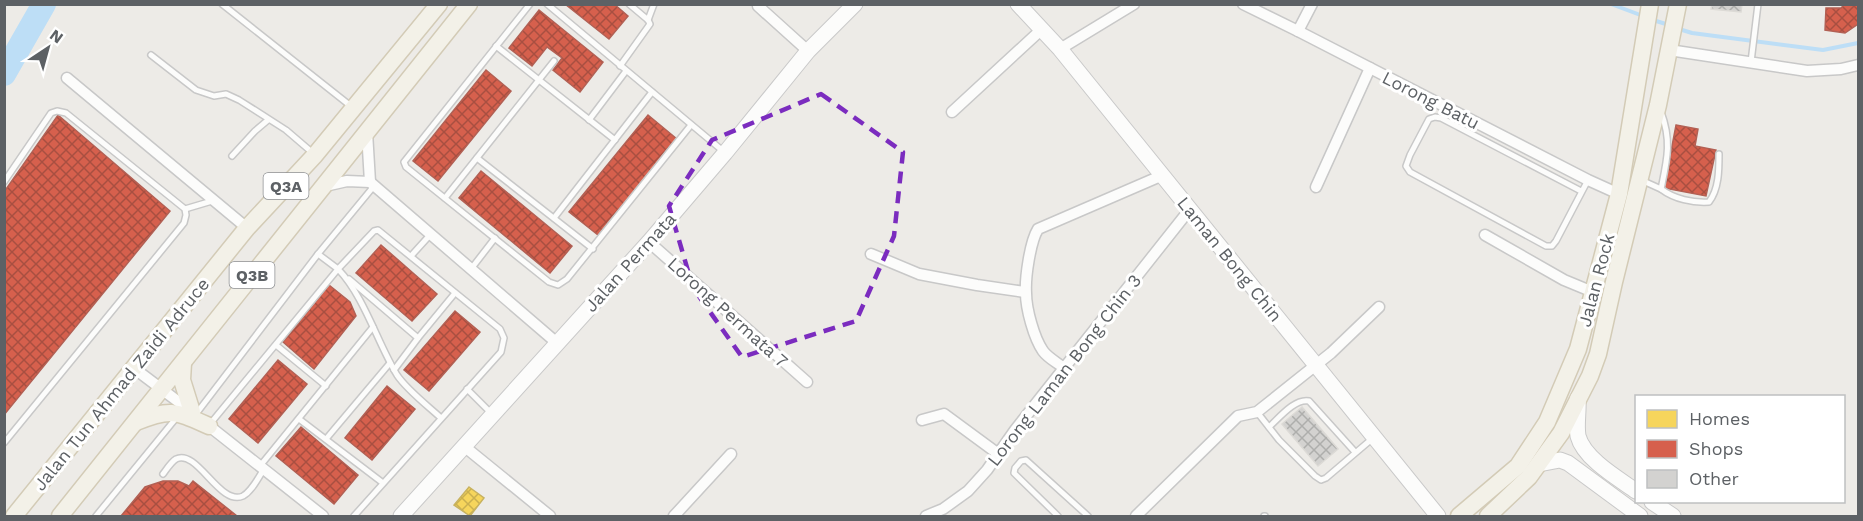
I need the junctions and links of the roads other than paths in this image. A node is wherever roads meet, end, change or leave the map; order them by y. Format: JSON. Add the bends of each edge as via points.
{"nodes":[{"id":1,"x":222,"y":4,"type":"edge"},
{"id":2,"x":439,"y":4,"type":"edge"},
{"id":3,"x":469,"y":4,"type":"edge"},
{"id":4,"x":530,"y":4,"type":"edge"},
{"id":5,"x":547,"y":4,"type":"edge"},
{"id":6,"x":629,"y":4,"type":"edge"},
{"id":7,"x":654,"y":4,"type":"edge"},
{"id":8,"x":855,"y":4,"type":"edge"},
{"id":9,"x":1018,"y":4,"type":"edge"},
{"id":10,"x":1134,"y":4,"type":"edge"},
{"id":11,"x":1243,"y":4,"type":"edge"},
{"id":12,"x":1312,"y":4,"type":"edge"},
{"id":13,"x":1758,"y":4,"type":"edge"},
{"id":14,"x":1650,"y":5,"type":"edge"},
{"id":15,"x":1678,"y":5,"type":"edge"},
{"id":16,"x":758,"y":6,"type":"edge"},
{"id":17,"x":648,"y":20,"type":"junction"},
{"id":18,"x":1042,"y":29,"type":"junction"},
{"id":19,"x":1298,"y":31,"type":"junction"},
{"id":20,"x":1670,"y":45,"type":"junction"},
{"id":21,"x":496,"y":46,"type":"junction"},
{"id":22,"x":1060,"y":49,"type":"junction"},
{"id":23,"x":808,"y":51,"type":"junction"},
{"id":24,"x":151,"y":55,"type":"dead end"},
{"id":25,"x":1752,"y":56,"type":"junction"},
{"id":26,"x":554,"y":61,"type":"dead end"},
{"id":27,"x":1858,"y":65,"type":"edge"},
{"id":28,"x":620,"y":66,"type":"junction"},
{"id":29,"x":1370,"y":68,"type":"junction"},
{"id":30,"x":626,"y":71,"type":"junction"},
{"id":31,"x":67,"y":78,"type":"dead end"},
{"id":32,"x":539,"y":80,"type":"junction"},
{"id":33,"x":652,"y":92,"type":"junction"},
{"id":34,"x":1658,"y":105,"type":"junction"},
{"id":35,"x":353,"y":108,"type":"junction"},
{"id":36,"x":952,"y":112,"type":"dead end"},
{"id":37,"x":268,"y":120,"type":"junction"},
{"id":38,"x":589,"y":120,"type":"junction"},
{"id":39,"x":692,"y":125,"type":"junction"},
{"id":40,"x":367,"y":130,"type":"junction"},
{"id":41,"x":615,"y":140,"type":"junction"},
{"id":42,"x":725,"y":153,"type":"junction"},
{"id":43,"x":1719,"y":154,"type":"dead end"},
{"id":44,"x":315,"y":155,"type":"junction"},
{"id":45,"x":232,"y":156,"type":"dead end"},
{"id":46,"x":477,"y":158,"type":"junction"},
{"id":47,"x":1162,"y":176,"type":"junction"},
{"id":48,"x":1588,"y":180,"type":"junction"},
{"id":49,"x":1640,"y":180,"type":"junction"},
{"id":50,"x":4,"y":182,"type":"edge"},
{"id":51,"x":372,"y":184,"type":"junction"},
{"id":52,"x":322,"y":187,"type":"junction"},
{"id":53,"x":1316,"y":187,"type":"dead end"},
{"id":54,"x":1661,"y":189,"type":"junction"},
{"id":55,"x":1581,"y":191,"type":"junction"},
{"id":56,"x":1619,"y":194,"type":"junction"},
{"id":57,"x":445,"y":198,"type":"junction"},
{"id":58,"x":213,"y":200,"type":"junction"},
{"id":59,"x":185,"y":209,"type":"junction"},
{"id":60,"x":1190,"y":209,"type":"junction"},
{"id":61,"x":554,"y":218,"type":"junction"},
{"id":62,"x":248,"y":228,"type":"junction"},
{"id":63,"x":430,"y":235,"type":"junction"},
{"id":64,"x":1485,"y":235,"type":"dead end"},
{"id":65,"x":495,"y":238,"type":"junction"},
{"id":66,"x":649,"y":242,"type":"junction"},
{"id":67,"x":593,"y":249,"type":"junction"},
{"id":68,"x":318,"y":254,"type":"junction"},
{"id":69,"x":871,"y":254,"type":"dead end"},
{"id":70,"x":411,"y":256,"type":"junction"},
{"id":71,"x":471,"y":268,"type":"junction"},
{"id":72,"x":338,"y":269,"type":"junction"},
{"id":73,"x":346,"y":276,"type":"junction"},
{"id":74,"x":1025,"y":292,"type":"junction"},
{"id":75,"x":1593,"y":292,"type":"junction"},
{"id":76,"x":455,"y":293,"type":"junction"},
{"id":77,"x":1379,"y":307,"type":"dead end"},
{"id":78,"x":374,"y":327,"type":"junction"},
{"id":79,"x":418,"y":338,"type":"junction"},
{"id":80,"x":557,"y":343,"type":"junction"},
{"id":81,"x":276,"y":345,"type":"junction"},
{"id":82,"x":183,"y":363,"type":"junction"},
{"id":83,"x":390,"y":363,"type":"junction"},
{"id":84,"x":1316,"y":365,"type":"junction"},
{"id":85,"x":135,"y":369,"type":"junction"},
{"id":86,"x":1065,"y":369,"type":"junction"},
{"id":87,"x":394,"y":370,"type":"junction"},
{"id":88,"x":807,"y":382,"type":"dead end"},
{"id":89,"x":326,"y":386,"type":"junction"},
{"id":90,"x":162,"y":389,"type":"junction"},
{"id":91,"x":467,"y":389,"type":"junction"},
{"id":92,"x":1578,"y":398,"type":"junction"},
{"id":93,"x":1257,"y":412,"type":"junction"},
{"id":94,"x":189,"y":414,"type":"junction"},
{"id":95,"x":494,"y":415,"type":"junction"},
{"id":96,"x":441,"y":418,"type":"junction"},
{"id":97,"x":299,"y":419,"type":"junction"},
{"id":98,"x":922,"y":420,"type":"dead end"},
{"id":99,"x":136,"y":422,"type":"junction"},
{"id":100,"x":209,"y":426,"type":"junction"},
{"id":101,"x":1269,"y":427,"type":"junction"},
{"id":102,"x":1374,"y":437,"type":"junction"},
{"id":103,"x":326,"y":439,"type":"junction"},
{"id":104,"x":4,"y":443,"type":"edge"},
{"id":105,"x":465,"y":447,"type":"junction"},
{"id":106,"x":1355,"y":452,"type":"junction"},
{"id":107,"x":997,"y":453,"type":"junction"},
{"id":108,"x":731,"y":454,"type":"dead end"},
{"id":109,"x":1539,"y":464,"type":"junction"},
{"id":110,"x":262,"y":468,"type":"junction"},
{"id":111,"x":163,"y":474,"type":"dead end"},
{"id":112,"x":383,"y":483,"type":"junction"},
{"id":113,"x":1635,"y":490,"type":"edge"},
{"id":114,"x":1655,"y":503,"type":"edge"},
{"id":115,"x":14,"y":516,"type":"edge"},
{"id":116,"x":60,"y":516,"type":"edge"},
{"id":117,"x":96,"y":516,"type":"edge"},
{"id":118,"x":323,"y":516,"type":"edge"},
{"id":119,"x":354,"y":516,"type":"edge"},
{"id":120,"x":401,"y":516,"type":"edge"},
{"id":121,"x":550,"y":516,"type":"edge"},
{"id":122,"x":674,"y":516,"type":"edge"},
{"id":123,"x":926,"y":516,"type":"edge"},
{"id":124,"x":1058,"y":516,"type":"edge"},
{"id":125,"x":1088,"y":516,"type":"edge"},
{"id":126,"x":1136,"y":516,"type":"edge"},
{"id":127,"x":1438,"y":516,"type":"edge"},
{"id":128,"x":1460,"y":516,"type":"edge"},
{"id":129,"x":1488,"y":516,"type":"edge"},
{"id":130,"x":1640,"y":516,"type":"edge"},
{"id":131,"x":1673,"y":516,"type":"edge"}],
"edges":[{"from":1,"to":35,"type":"lane"},
{"from":2,"to":35,"type":"main road","name":"Jalan Tun Ahmad Zaidi Adruce","number":"Q3A"},
{"from":3,"to":40,"type":"main road","name":"Jalan Tun Ahmad Zaidi Adruce","number":"Q3B"},
{"from":4,"to":21,"type":"lane"},
{"from":5,"to":28,"type":"lane"},
{"from":6,"to":17,"type":"lane"},
{"from":7,"to":17,"type":"lane"},
{"from":8,"to":23,"type":"street","name":"Jalan Permata"},
{"from":9,"to":18,"type":"street","name":"Laman Bong Chin"},
{"from":10,"to":22,"type":"street"},
{"from":11,"to":19,"type":"street","name":"Lorong Batu"},
{"from":12,"to":19,"type":"street"},
{"from":13,"to":25,"type":"lane"},
{"from":14,"to":56,"type":"main road","name":"Jalan Rock"},
{"from":15,"to":20,"type":"main road","name":"Jalan Rock"},
{"from":16,"to":23,"type":"street"},
{"from":17,"to":28,"type":"lane","via":[[650,24]]},
{"from":18,"to":22,"type":"street","name":"Laman Bong Chin"},
{"from":18,"to":36,"type":"street"},
{"from":19,"to":29,"type":"street","name":"Lorong Batu"},
{"from":20,"to":25,"type":"street"},
{"from":20,"to":34,"type":"main road","name":"Jalan Rock"},
{"from":21,"to":32,"type":"lane"},
{"from":21,"to":57,"type":"lane","via":[[404,162]]},
{"from":22,"to":47,"type":"street","name":"Laman Bong Chin"},
{"from":23,"to":42,"type":"street","name":"Jalan Permata"},
{"from":24,"to":37,"type":"lane","via":[[196,90],[214,96],[226,94]]},
{"from":25,"to":27,"type":"street","via":[[1806,70]]},
{"from":26,"to":32,"type":"lane"},
{"from":28,"to":30,"type":"lane"},
{"from":29,"to":48,"type":"street","name":"Lorong Batu"},
{"from":29,"to":53,"type":"street"},
{"from":30,"to":33,"type":"lane"},
{"from":30,"to":38,"type":"lane"},
{"from":31,"to":58,"type":"street"},
{"from":32,"to":38,"type":"lane"},
{"from":32,"to":46,"type":"lane"},
{"from":33,"to":39,"type":"lane"},
{"from":33,"to":41,"type":"lane"},
{"from":34,"to":49,"type":"main road","name":"Jalan Rock"},
{"from":34,"to":54,"type":"lane","via":[[1668,136]]},
{"from":35,"to":44,"type":"main road","name":"Jalan Tun Ahmad Zaidi Adruce","number":"Q3A"},
{"from":37,"to":44,"type":"lane"},
{"from":37,"to":45,"type":"lane"},
{"from":38,"to":41,"type":"lane"},
{"from":39,"to":42,"type":"lane"},
{"from":39,"to":67,"type":"lane"},
{"from":40,"to":51,"type":"street"},
{"from":40,"to":52,"type":"main road","name":"Jalan Tun Ahmad Zaidi Adruce","number":"Q3B"},
{"from":41,"to":61,"type":"lane"},
{"from":42,"to":66,"type":"street","name":"Jalan Permata"},
{"from":43,"to":54,"type":"lane","via":[[1719,177],[1708,202],[1669,196]]},
{"from":44,"to":62,"type":"main road","name":"Jalan Tun Ahmad Zaidi Adruce","number":"Q3A"},
{"from":46,"to":57,"type":"lane"},
{"from":46,"to":61,"type":"lane"},
{"from":47,"to":60,"type":"street","name":"Laman Bong Chin"},
{"from":47,"to":74,"type":"street","via":[[1038,230],[1030,252]]},
{"from":48,"to":55,"type":"lane"},
{"from":48,"to":56,"type":"street","name":"Lorong Batu"},
{"from":49,"to":54,"type":"lane"},
{"from":49,"to":92,"type":"main road","name":"Jalan Rock","via":[[1598,354]]},
{"from":50,"to":59,"type":"lane","via":[[51,113],[57,111],[66,113]]},
{"from":51,"to":52,"type":"street","via":[[347,181]]},
{"from":51,"to":63,"type":"street"},
{"from":51,"to":68,"type":"lane"},
{"from":52,"to":82,"type":"main road","name":"Jalan Tun Ahmad Zaidi Adruce","number":"Q3B"},
{"from":55,"to":55,"type":"lane","via":[[1556,241],[1546,246],[1410,172],[1406,166],[1429,119],[1435,117]]},
{"from":56,"to":75,"type":"main road","name":"Jalan Rock"},
{"from":57,"to":65,"type":"lane"},
{"from":58,"to":59,"type":"lane"},
{"from":58,"to":62,"type":"street"},
{"from":59,"to":104,"type":"lane","via":[[184,223]]},
{"from":60,"to":84,"type":"street","name":"Laman Bong Chin"},
{"from":60,"to":86,"type":"street","name":"Lorong Laman Bong Chin 3"},
{"from":61,"to":67,"type":"lane"},
{"from":62,"to":85,"type":"main road","name":"Jalan Tun Ahmad Zaidi Adruce","number":"Q3A"},
{"from":63,"to":70,"type":"lane"},
{"from":63,"to":71,"type":"street"},
{"from":64,"to":75,"type":"street"},
{"from":65,"to":67,"type":"lane","via":[[558,285]]},
{"from":65,"to":71,"type":"lane"},
{"from":66,"to":80,"type":"street","name":"Jalan Permata"},
{"from":66,"to":88,"type":"street","name":"Lorong Permata 7"},
{"from":68,"to":72,"type":"lane"},
{"from":68,"to":94,"type":"lane"},
{"from":69,"to":74,"type":"street","via":[[919,274]]},
{"from":70,"to":72,"type":"lane","via":[[378,230]]},
{"from":70,"to":76,"type":"lane"},
{"from":71,"to":80,"type":"street"},
{"from":72,"to":73,"type":"lane"},
{"from":72,"to":81,"type":"lane"},
{"from":73,"to":78,"type":"lane"},
{"from":73,"to":79,"type":"lane"},
{"from":74,"to":86,"type":"street","via":[[1044,353]]},
{"from":75,"to":128,"type":"main road","name":"Jalan Rock","via":[[1578,349],[1547,422],[1518,466]]},
{"from":76,"to":79,"type":"lane"},
{"from":76,"to":91,"type":"lane","via":[[500,329],[504,338],[501,352]]},
{"from":77,"to":84,"type":"street"},
{"from":78,"to":83,"type":"lane"},
{"from":78,"to":89,"type":"lane"},
{"from":79,"to":87,"type":"lane"},
{"from":80,"to":95,"type":"street","name":"Jalan Permata"},
{"from":81,"to":89,"type":"lane"},
{"from":81,"to":100,"type":"lane"},
{"from":82,"to":90,"type":"main road","name":"Jalan Tun Ahmad Zaidi Adruce","number":"Q3B"},
{"from":82,"to":94,"type":"main road"},
{"from":83,"to":87,"type":"lane"},
{"from":83,"to":103,"type":"lane"},
{"from":84,"to":93,"type":"street"},
{"from":84,"to":102,"type":"street","name":"Laman Bong Chin"},
{"from":85,"to":90,"type":"street"},
{"from":85,"to":115,"type":"main road","name":"Jalan Tun Ahmad Zaidi Adruce","number":"Q3A"},
{"from":86,"to":107,"type":"street","name":"Lorong Laman Bong Chin 3"},
{"from":87,"to":96,"type":"lane"},
{"from":89,"to":97,"type":"lane"},
{"from":90,"to":94,"type":"street"},
{"from":90,"to":99,"type":"main road","name":"Jalan Tun Ahmad Zaidi Adruce","number":"Q3B"},
{"from":91,"to":95,"type":"lane"},
{"from":91,"to":96,"type":"lane"},
{"from":92,"to":109,"type":"main road","name":"Jalan Rock","via":[[1561,433]]},
{"from":92,"to":113,"type":"street","via":[[1578,436],[1585,450]]},
{"from":93,"to":101,"type":"lane"},
{"from":93,"to":126,"type":"street","via":[[1238,416]]},
{"from":94,"to":99,"type":"main road","via":[[161,414]]},
{"from":94,"to":100,"type":"main road"},
{"from":94,"to":117,"type":"lane"},
{"from":95,"to":105,"type":"street","name":"Jalan Permata"},
{"from":96,"to":112,"type":"lane"},
{"from":97,"to":103,"type":"lane"},
{"from":97,"to":110,"type":"lane"},
{"from":98,"to":107,"type":"street","via":[[944,414]]},
{"from":99,"to":116,"type":"main road","name":"Jalan Tun Ahmad Zaidi Adruce","number":"Q3B"},
{"from":100,"to":110,"type":"street"},
{"from":101,"to":106,"type":"lane","via":[[1295,404],[1309,401]]},
{"from":101,"to":106,"type":"lane","via":[[1321,480]]},
{"from":102,"to":106,"type":"lane"},
{"from":102,"to":127,"type":"street","name":"Laman Bong Chin"},
{"from":103,"to":112,"type":"lane"},
{"from":105,"to":120,"type":"street","name":"Jalan Permata"},
{"from":105,"to":121,"type":"street"},
{"from":107,"to":123,"type":"street","name":"Lorong Laman Bong Chin 3","via":[[968,491]]},
{"from":108,"to":122,"type":"street"},
{"from":109,"to":129,"type":"main road","name":"Jalan Rock"},
{"from":109,"to":130,"type":"street","via":[[1560,460],[1568,463]]},
{"from":110,"to":111,"type":"lane","via":[[245,495],[237,498],[182,458],[176,459]]},
{"from":110,"to":118,"type":"street"},
{"from":112,"to":119,"type":"lane"},
{"from":114,"to":131,"type":"street"},
{"from":124,"to":125,"type":"lane","via":[[1014,473],[1020,461],[1026,460]]}]}
